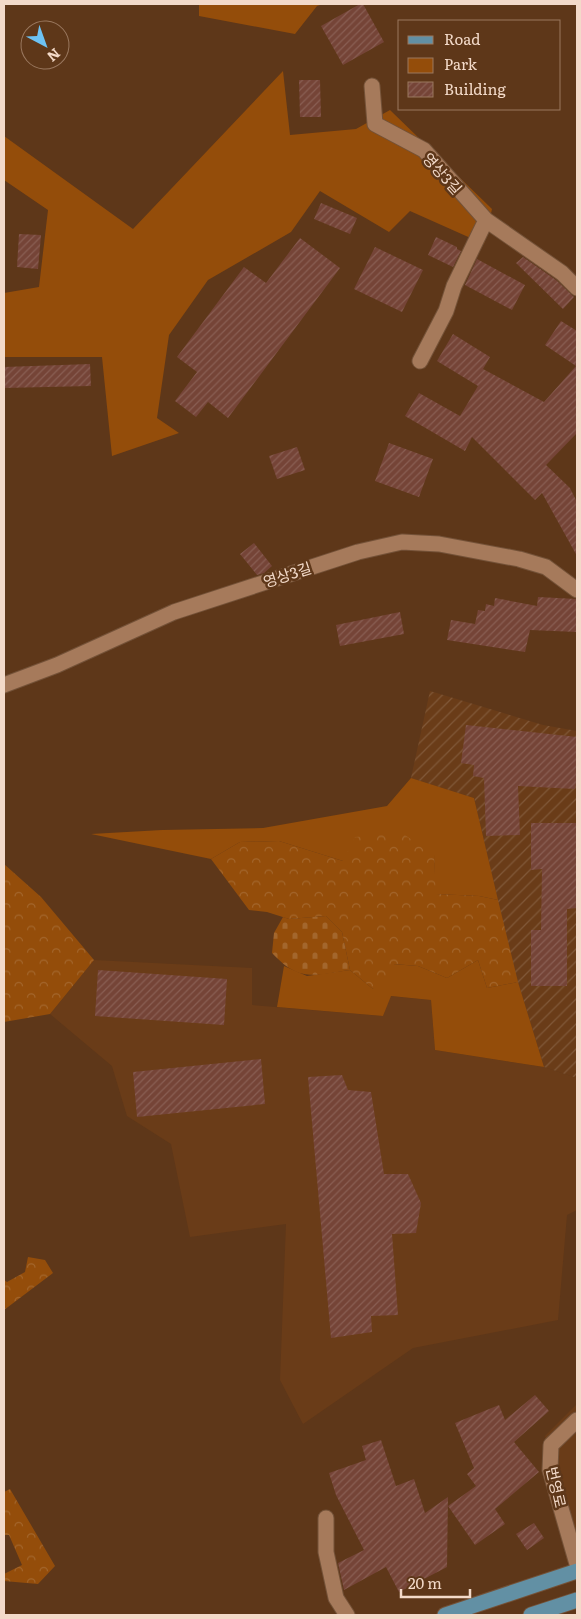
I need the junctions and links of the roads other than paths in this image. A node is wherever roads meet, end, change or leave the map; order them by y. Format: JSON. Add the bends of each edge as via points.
{"nodes":[{"id":1,"x":372,"y":86,"type":"dead end"},
{"id":2,"x":486,"y":220,"type":"junction"},
{"id":3,"x":577,"y":288,"type":"edge"},
{"id":4,"x":420,"y":361,"type":"dead end"},
{"id":5,"x":577,"y":590,"type":"edge"},
{"id":6,"x":4,"y":686,"type":"edge"},
{"id":7,"x":577,"y":1420,"type":"edge"},
{"id":8,"x":326,"y":1518,"type":"dead end"},
{"id":9,"x":577,"y":1564,"type":"edge"},
{"id":10,"x":577,"y":1571,"type":"edge"},
{"id":11,"x":577,"y":1600,"type":"edge"},
{"id":12,"x":347,"y":1615,"type":"edge"},
{"id":13,"x":445,"y":1615,"type":"edge"},
{"id":14,"x":531,"y":1615,"type":"edge"}],
"edges":[{"from":1,"to":2,"type":"street","name":"영상3길","via":[[375,124],[424,150]]},
{"from":2,"to":3,"type":"street","name":"영상3길","via":[[562,273]]},
{"from":2,"to":4,"type":"street"},
{"from":5,"to":6,"type":"street","name":"영상3길","via":[[546,567],[519,559],[439,544],[402,542],[358,552],[174,612]]},
{"from":7,"to":9,"type":"street","name":"번영로","via":[[551,1445],[550,1470]]},
{"from":8,"to":12,"type":"street","via":[[326,1552],[336,1598]]},
{"from":10,"to":13,"type":"main road"},
{"from":11,"to":14,"type":"main road"}]}
